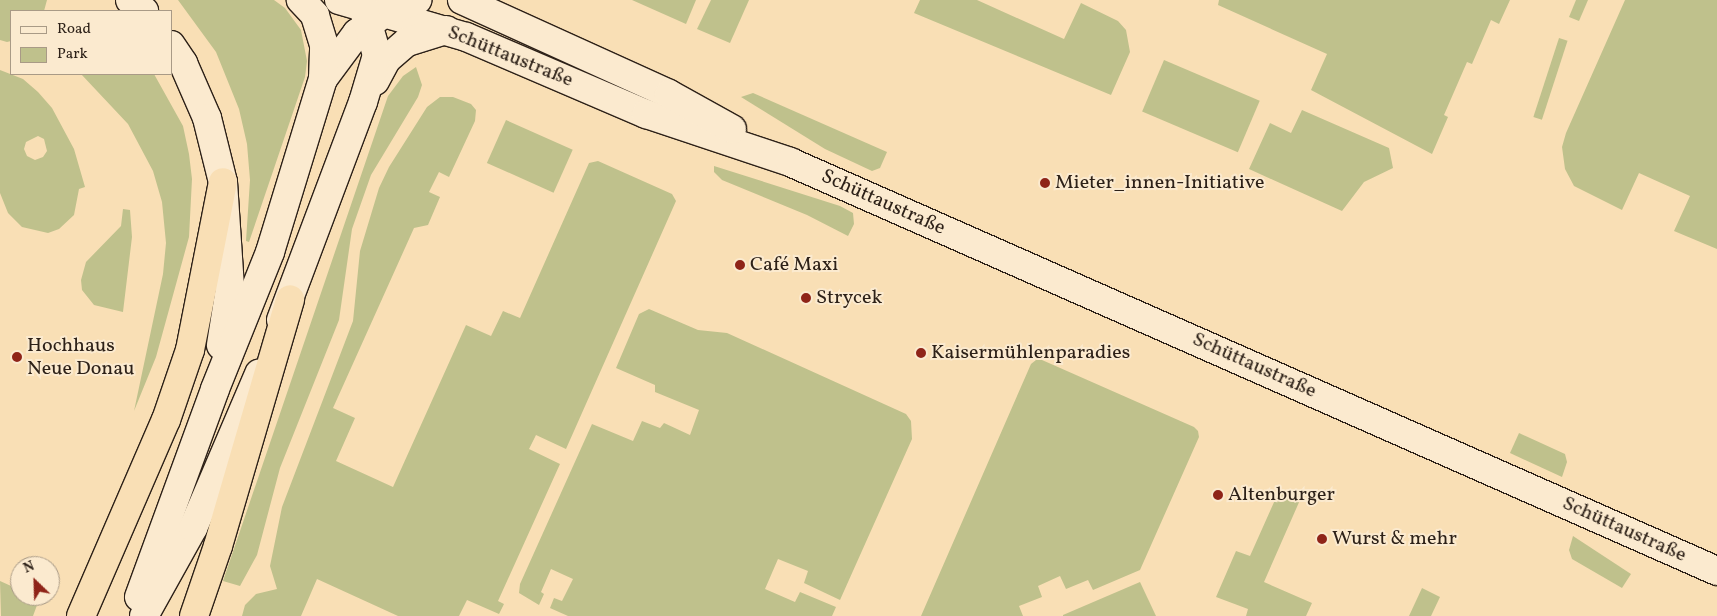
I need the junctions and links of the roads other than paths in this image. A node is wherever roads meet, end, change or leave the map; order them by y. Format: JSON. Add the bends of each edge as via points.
{"nodes":[{"id":1,"x":130,"y":0,"type":"edge"},
{"id":2,"x":301,"y":0,"type":"edge"},
{"id":3,"x":417,"y":0,"type":"edge"},
{"id":4,"x":462,"y":0,"type":"edge"},
{"id":5,"x":364,"y":9,"type":"edge"},
{"id":6,"x":143,"y":10,"type":"edge"},
{"id":7,"x":446,"y":30,"type":"junction"},
{"id":8,"x":172,"y":46,"type":"edge"},
{"id":9,"x":323,"y":79,"type":"junction"},
{"id":10,"x":363,"y":102,"type":"junction"},
{"id":11,"x":790,"y":162,"type":"junction"},
{"id":12,"x":223,"y":182,"type":"junction"},
{"id":13,"x":290,"y":299,"type":"junction"},
{"id":14,"x":215,"y":389,"type":"junction"},
{"id":15,"x":1717,"y":572,"type":"edge"},
{"id":16,"x":81,"y":616,"type":"edge"},
{"id":17,"x":132,"y":616,"type":"edge"},
{"id":18,"x":144,"y":616,"type":"edge"},
{"id":19,"x":194,"y":616,"type":"edge"}],
"edges":[{"from":1,"to":6,"type":"street"},
{"from":2,"to":9,"type":"street","via":[[315,15],[324,45]]},
{"from":3,"to":5,"type":"street"},
{"from":4,"to":11,"type":"street","name":"Schüttaustraße","via":[[669,94]]},
{"from":5,"to":7,"type":"street","name":"Schüttaustraße"},
{"from":5,"to":9,"type":"street"},
{"from":5,"to":10,"type":"street","via":[[377,54]]},
{"from":7,"to":10,"type":"street","via":[[406,42],[386,60]]},
{"from":7,"to":11,"type":"street","name":"Schüttaustraße","via":[[646,114]]},
{"from":8,"to":12,"type":"street","via":[[183,63],[207,118]]},
{"from":9,"to":14,"type":"street","via":[[270,252]]},
{"from":10,"to":13,"type":"street"},
{"from":11,"to":15,"type":"street","name":"Schüttaustraße"},
{"from":12,"to":14,"type":"street","via":[[230,288]]},
{"from":12,"to":16,"type":"highway","via":[[190,350],[166,420]]},
{"from":13,"to":18,"type":"street","via":[[193,528]]},
{"from":13,"to":19,"type":"highway","via":[[218,546]]},
{"from":14,"to":17,"type":"street"}]}
